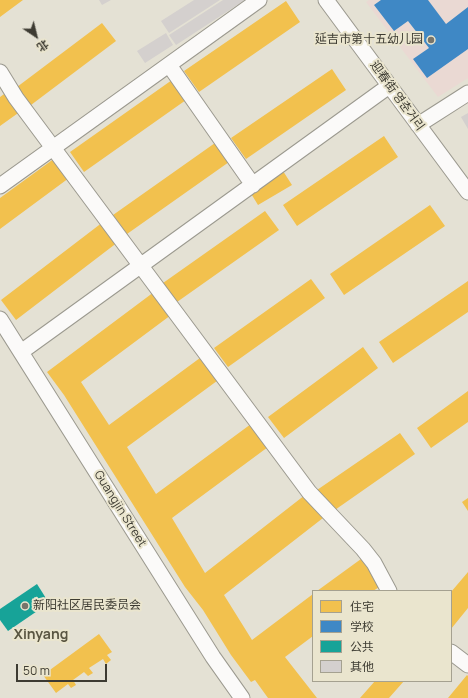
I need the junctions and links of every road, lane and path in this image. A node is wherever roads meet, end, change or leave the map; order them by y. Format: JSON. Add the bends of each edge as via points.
{"nodes":[{"id":1,"x":259,"y":0,"type":"edge"},
{"id":2,"x":326,"y":0,"type":"edge"},
{"id":3,"x":169,"y":65,"type":"junction"},
{"id":4,"x":0,"y":72,"type":"edge"},
{"id":5,"x":390,"y":86,"type":"junction"},
{"id":6,"x":468,"y":93,"type":"edge"},
{"id":7,"x":418,"y":125,"type":"junction"},
{"id":8,"x":53,"y":148,"type":"junction"},
{"id":9,"x":253,"y":185,"type":"junction"},
{"id":10,"x":0,"y":186,"type":"edge"},
{"id":11,"x":468,"y":192,"type":"edge"},
{"id":12,"x":141,"y":265,"type":"junction"},
{"id":13,"x":0,"y":319,"type":"edge"},
{"id":14,"x":21,"y":352,"type":"junction"},
{"id":15,"x":388,"y":590,"type":"edge"},
{"id":16,"x":452,"y":653,"type":"edge"},
{"id":17,"x":468,"y":665,"type":"edge"},
{"id":18,"x":242,"y":698,"type":"edge"}],
"edges":[{"from":1,"to":3,"type":"street"},
{"from":2,"to":5,"type":"street","name":"迎春街 영춘거리"},
{"from":3,"to":8,"type":"street"},
{"from":3,"to":9,"type":"street"},
{"from":4,"to":8,"type":"street"},
{"from":5,"to":7,"type":"street","name":"迎春街 영춘거리"},
{"from":5,"to":9,"type":"street"},
{"from":6,"to":7,"type":"street"},
{"from":7,"to":11,"type":"street","name":"迎春街 영춘거리"},
{"from":8,"to":10,"type":"street"},
{"from":8,"to":12,"type":"street"},
{"from":9,"to":12,"type":"street"},
{"from":12,"to":14,"type":"street"},
{"from":12,"to":15,"type":"street","via":[[309,492],[374,562]]},
{"from":13,"to":14,"type":"street","name":"Guangjin Street"},
{"from":14,"to":18,"type":"street","name":"Guangjin Street","via":[[213,657]]},
{"from":16,"to":17,"type":"street"}]}
